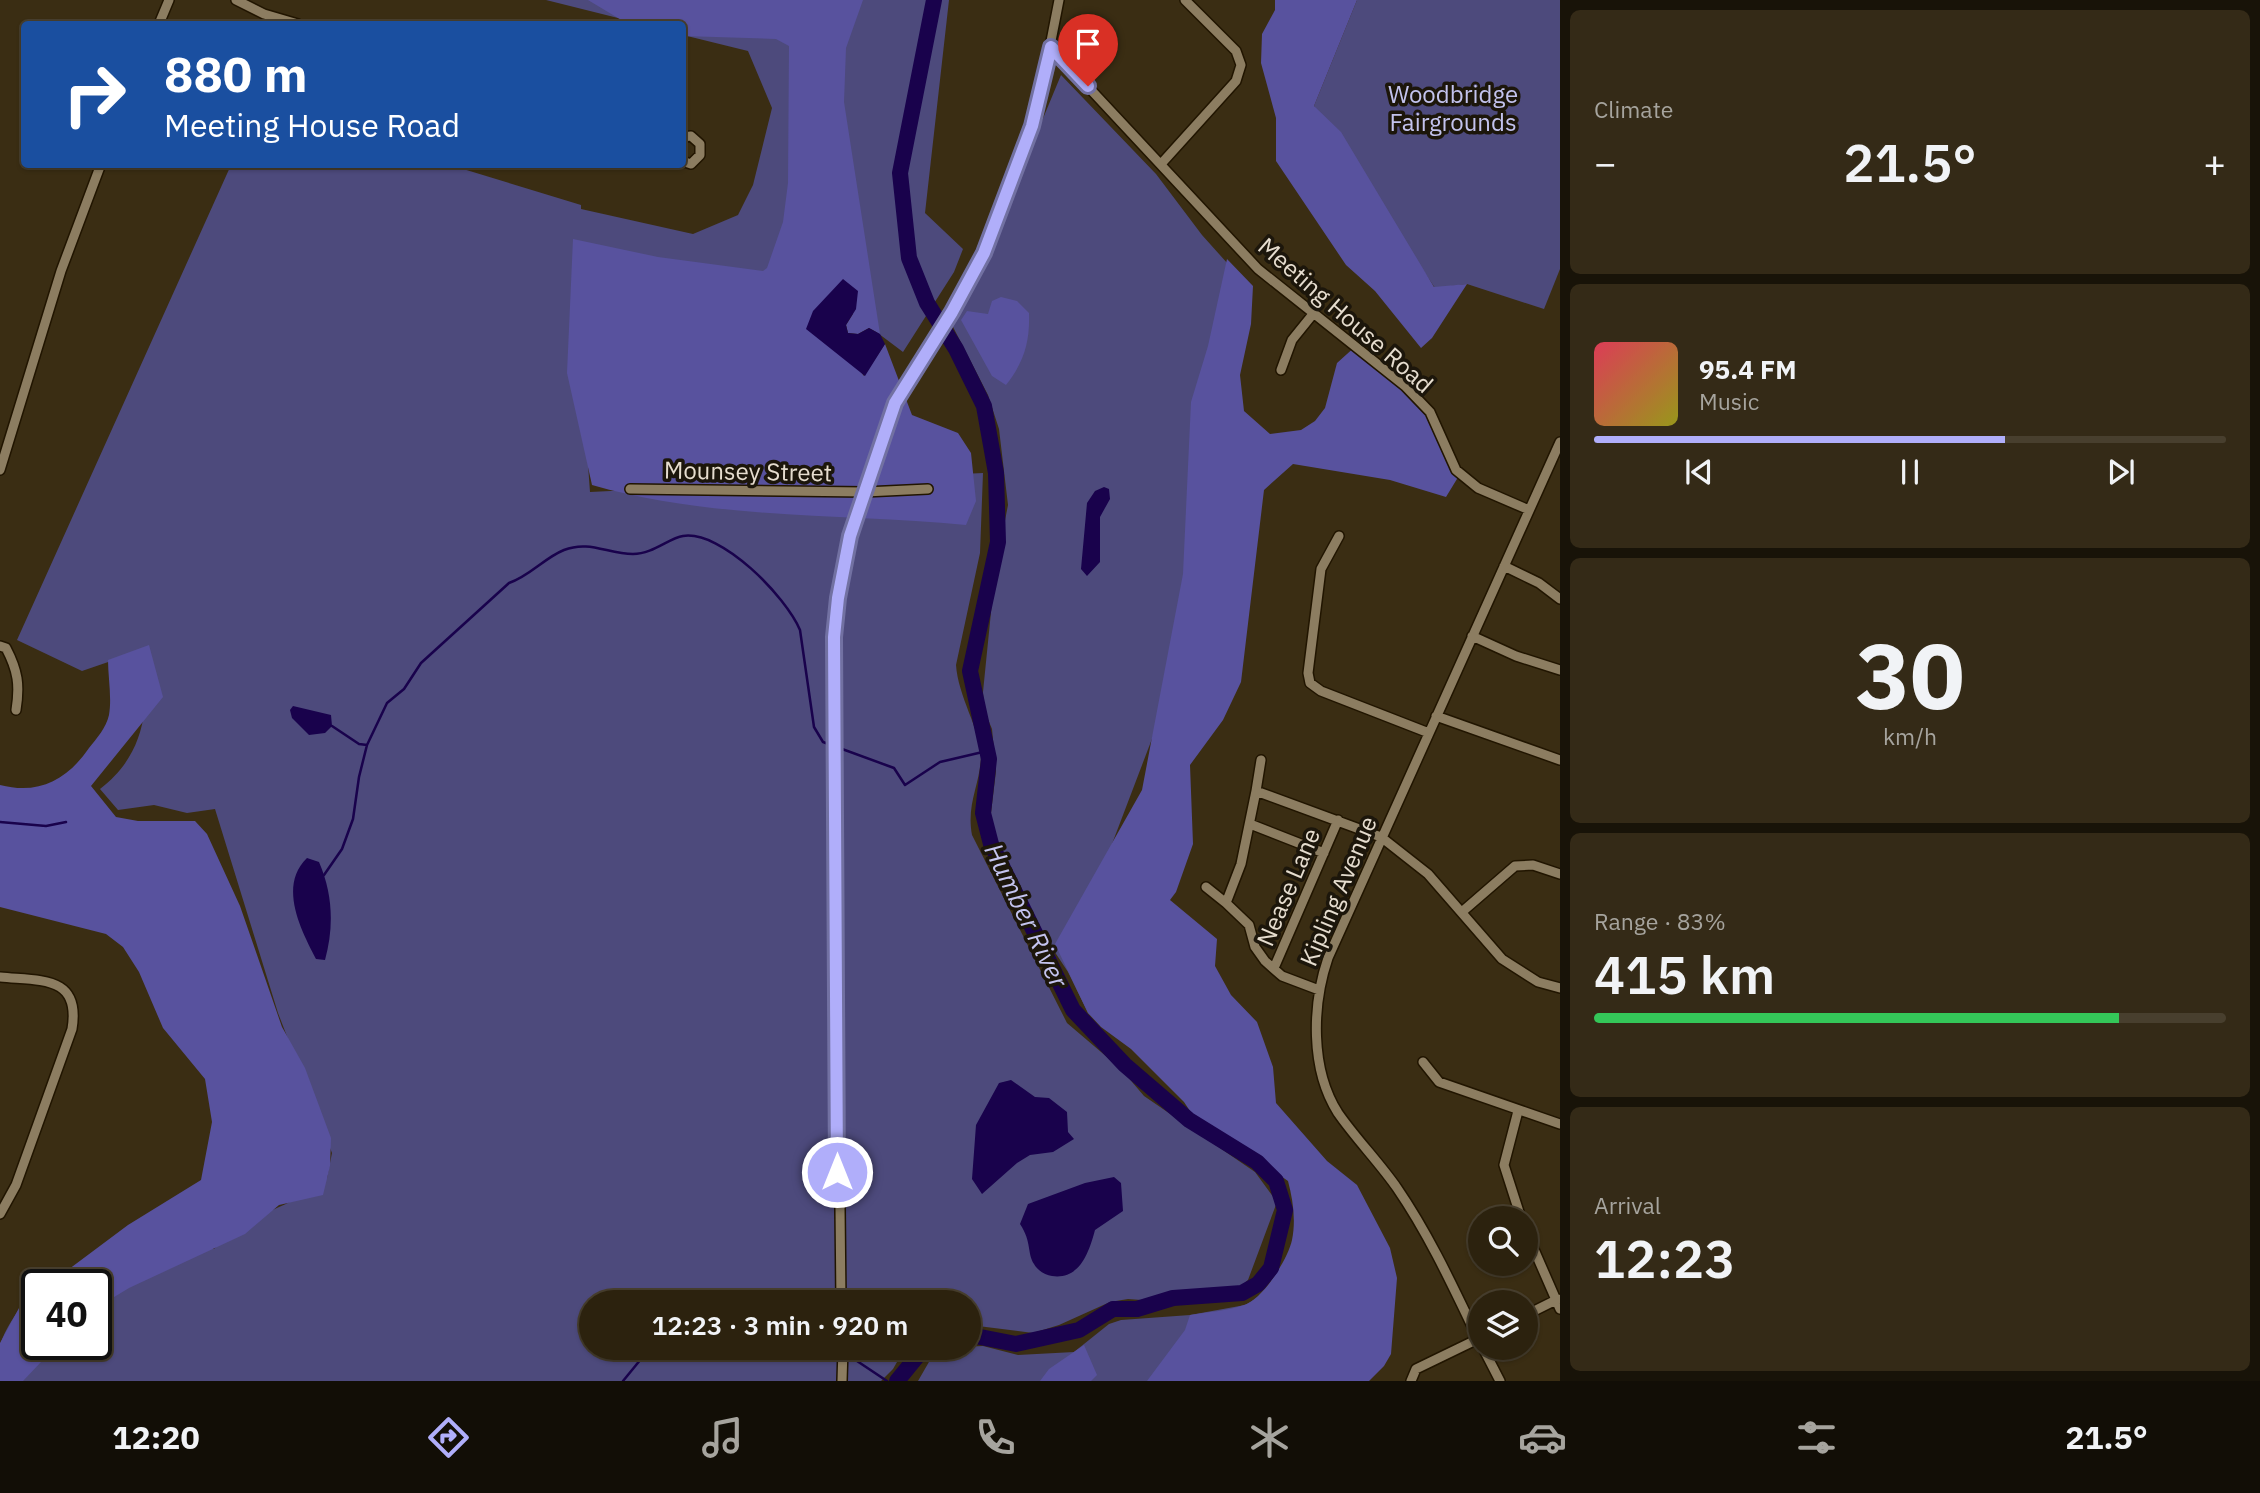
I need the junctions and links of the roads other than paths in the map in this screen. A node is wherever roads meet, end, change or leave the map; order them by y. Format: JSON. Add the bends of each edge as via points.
{"nodes":[{"id":1,"x":169,"y":0,"type":"edge"},
{"id":2,"x":236,"y":0,"type":"edge"},
{"id":3,"x":1059,"y":0,"type":"edge"},
{"id":4,"x":1185,"y":0,"type":"edge"},
{"id":5,"x":160,"y":21,"type":"edge"},
{"id":6,"x":288,"y":21,"type":"edge"},
{"id":7,"x":1051,"y":47,"type":"junction"},
{"id":8,"x":686,"y":137,"type":"edge"},
{"id":9,"x":686,"y":162,"type":"edge"},
{"id":10,"x":1161,"y":164,"type":"junction"},
{"id":11,"x":100,"y":168,"type":"edge"},
{"id":12,"x":1313,"y":314,"type":"junction"},
{"id":13,"x":1281,"y":370,"type":"dead end"},
{"id":14,"x":1560,"y":442,"type":"edge"},
{"id":15,"x":0,"y":470,"type":"edge"},
{"id":16,"x":630,"y":489,"type":"dead end"},
{"id":17,"x":928,"y":489,"type":"dead end"},
{"id":18,"x":865,"y":492,"type":"junction"},
{"id":19,"x":1529,"y":510,"type":"junction"},
{"id":20,"x":1339,"y":536,"type":"dead end"},
{"id":21,"x":1504,"y":566,"type":"junction"},
{"id":22,"x":1560,"y":599,"type":"edge"},
{"id":23,"x":1472,"y":636,"type":"junction"},
{"id":24,"x":0,"y":646,"type":"edge"},
{"id":25,"x":1560,"y":670,"type":"edge"},
{"id":26,"x":16,"y":710,"type":"dead end"},
{"id":27,"x":1436,"y":716,"type":"junction"},
{"id":28,"x":1429,"y":733,"type":"junction"},
{"id":29,"x":1261,"y":760,"type":"dead end"},
{"id":30,"x":1560,"y":760,"type":"edge"},
{"id":31,"x":1256,"y":791,"type":"junction"},
{"id":32,"x":1338,"y":820,"type":"junction"},
{"id":33,"x":1250,"y":824,"type":"junction"},
{"id":34,"x":1381,"y":837,"type":"junction"},
{"id":35,"x":1324,"y":853,"type":"junction"},
{"id":36,"x":1560,"y":874,"type":"edge"},
{"id":37,"x":1206,"y":887,"type":"dead end"},
{"id":38,"x":1226,"y":902,"type":"junction"},
{"id":39,"x":1464,"y":911,"type":"junction"},
{"id":40,"x":1274,"y":968,"type":"junction"},
{"id":41,"x":0,"y":977,"type":"edge"},
{"id":42,"x":1560,"y":988,"type":"edge"},
{"id":43,"x":1319,"y":990,"type":"junction"},
{"id":44,"x":1423,"y":1062,"type":"dead end"},
{"id":45,"x":1518,"y":1111,"type":"junction"},
{"id":46,"x":1560,"y":1124,"type":"edge"},
{"id":47,"x":1517,"y":1206,"type":"edge"},
{"id":48,"x":0,"y":1214,"type":"edge"},
{"id":49,"x":1538,"y":1257,"type":"edge"},
{"id":50,"x":841,"y":1290,"type":"edge"},
{"id":51,"x":1559,"y":1302,"type":"edge"},
{"id":52,"x":1538,"y":1310,"type":"edge"},
{"id":53,"x":1468,"y":1316,"type":"edge"},
{"id":54,"x":1468,"y":1347,"type":"edge"},
{"id":55,"x":843,"y":1360,"type":"edge"},
{"id":56,"x":1490,"y":1360,"type":"edge"},
{"id":57,"x":842,"y":1381,"type":"edge"},
{"id":58,"x":1411,"y":1381,"type":"edge"},
{"id":59,"x":1500,"y":1381,"type":"edge"}],
"edges":[{"from":1,"to":5,"type":"street"},
{"from":2,"to":6,"type":"street"},
{"from":3,"to":7,"type":"street"},
{"from":4,"to":10,"type":"street","via":[[1236,51],[1241,65],[1236,81]]},
{"from":7,"to":10,"type":"street","name":"Meeting House Road"},
{"from":7,"to":18,"type":"street","via":[[1046,81],[1027,140],[984,253],[895,403]]},
{"from":8,"to":9,"type":"street","via":[[700,144],[700,155],[691,164]]},
{"from":10,"to":12,"type":"street","name":"Meeting House Road","via":[[1258,269]]},
{"from":11,"to":15,"type":"street","via":[[61,271]]},
{"from":12,"to":13,"type":"street","via":[[1292,340]]},
{"from":12,"to":19,"type":"street","name":"Meeting House Road","via":[[1405,386],[1430,412],[1456,470],[1478,488]]},
{"from":14,"to":19,"type":"street","name":"Kipling Avenue"},
{"from":16,"to":18,"type":"street","name":"Mounsey Street"},
{"from":17,"to":18,"type":"street","name":"Mounsey Street"},
{"from":18,"to":50,"type":"street","via":[[850,536],[834,637]]},
{"from":19,"to":21,"type":"street","name":"Kipling Avenue"},
{"from":20,"to":28,"type":"street","via":[[1321,569],[1310,683]]},
{"from":21,"to":22,"type":"street"},
{"from":21,"to":23,"type":"street","name":"Kipling Avenue"},
{"from":23,"to":25,"type":"street"},
{"from":23,"to":27,"type":"street","name":"Kipling Avenue"},
{"from":24,"to":26,"type":"street","via":[[18,669]]},
{"from":27,"to":28,"type":"street","name":"Kipling Avenue"},
{"from":27,"to":30,"type":"street"},
{"from":28,"to":34,"type":"street","name":"Kipling Avenue"},
{"from":29,"to":31,"type":"street"},
{"from":31,"to":32,"type":"street"},
{"from":31,"to":33,"type":"street"},
{"from":32,"to":34,"type":"street"},
{"from":32,"to":35,"type":"street","name":"Nease Lane"},
{"from":33,"to":35,"type":"street"},
{"from":33,"to":38,"type":"street"},
{"from":34,"to":39,"type":"street","via":[[1428,874]]},
{"from":34,"to":43,"type":"street","name":"Kipling Avenue","via":[[1328,958]]},
{"from":35,"to":40,"type":"street","name":"Nease Lane"},
{"from":36,"to":39,"type":"street","via":[[1533,865],[1515,866]]},
{"from":37,"to":38,"type":"street"},
{"from":38,"to":40,"type":"street","via":[[1249,925],[1255,947]]},
{"from":39,"to":42,"type":"street","via":[[1502,959],[1538,982]]},
{"from":40,"to":43,"type":"street","via":[[1294,983]]},
{"from":41,"to":48,"type":"street","via":[[62,986],[73,999],[74,1016],[16,1185]]},
{"from":43,"to":53,"type":"street","name":"Kipling Avenue","via":[[1318,1046],[1337,1111],[1397,1188]]},
{"from":44,"to":45,"type":"street","via":[[1439,1082]]},
{"from":45,"to":46,"type":"street"},
{"from":45,"to":47,"type":"street","via":[[1504,1165]]},
{"from":49,"to":51,"type":"street"},
{"from":51,"to":52,"type":"street"},
{"from":54,"to":58,"type":"street","via":[[1416,1369]]},
{"from":55,"to":57,"type":"street"},
{"from":56,"to":59,"type":"street","name":"Kipling Avenue"}]}
